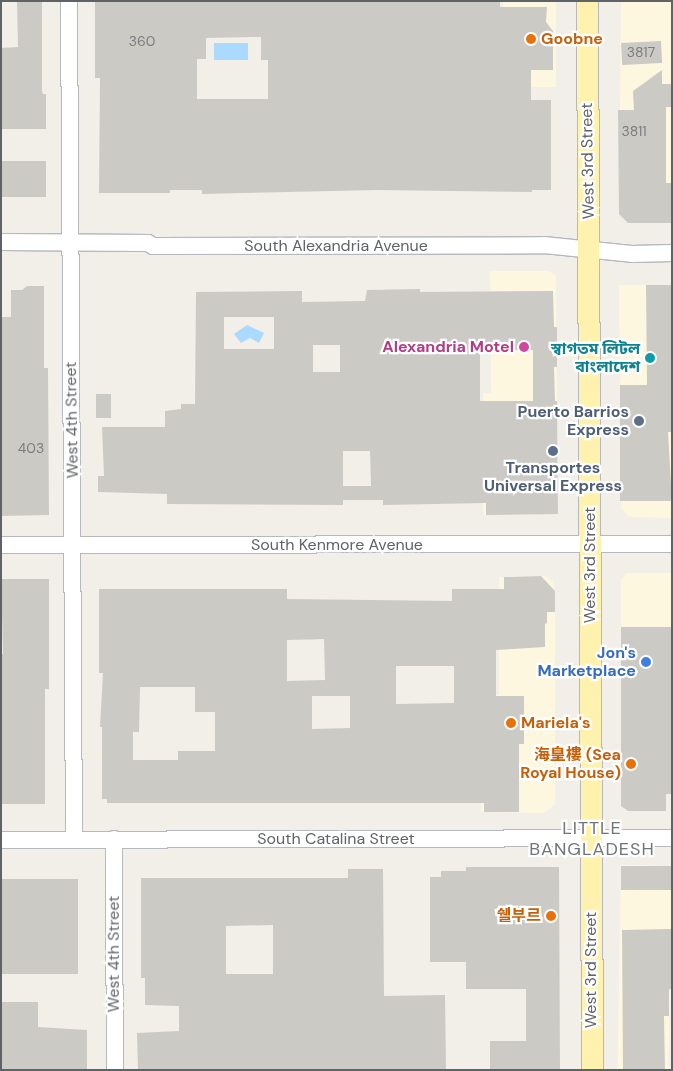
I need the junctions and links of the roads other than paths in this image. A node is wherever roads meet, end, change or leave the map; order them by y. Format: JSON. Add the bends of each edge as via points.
{"nodes":[{"id":1,"x":69,"y":1,"type":"edge"},
{"id":2,"x":587,"y":1,"type":"edge"},
{"id":3,"x":1,"y":242,"type":"edge"},
{"id":4,"x":70,"y":242,"type":"junction"},
{"id":5,"x":589,"y":249,"type":"junction"},
{"id":6,"x":672,"y":254,"type":"edge"},
{"id":7,"x":72,"y":544,"type":"junction"},
{"id":8,"x":672,"y":544,"type":"edge"},
{"id":9,"x":1,"y":545,"type":"edge"},
{"id":10,"x":591,"y":545,"type":"junction"},
{"id":11,"x":591,"y":838,"type":"junction"},
{"id":12,"x":672,"y":838,"type":"edge"},
{"id":13,"x":74,"y":839,"type":"junction"},
{"id":14,"x":114,"y":839,"type":"junction"},
{"id":15,"x":1,"y":840,"type":"edge"},
{"id":16,"x":115,"y":1070,"type":"edge"},
{"id":17,"x":592,"y":1070,"type":"edge"}],
"edges":[{"from":1,"to":4,"type":"street","name":"West 4th Street"},
{"from":2,"to":5,"type":"main road","name":"West 3rd Street"},
{"from":3,"to":4,"type":"street","name":"South Alexandria Avenue"},
{"from":4,"to":5,"type":"street","name":"South Alexandria Avenue","via":[[148,243],[153,246],[544,245]]},
{"from":4,"to":7,"type":"street","name":"West 4th Street"},
{"from":5,"to":6,"type":"street","name":"South Alexandria Avenue"},
{"from":5,"to":10,"type":"main road","name":"West 3rd Street"},
{"from":7,"to":9,"type":"street","name":"South Kenmore Avenue"},
{"from":7,"to":10,"type":"street","name":"South Kenmore Avenue"},
{"from":7,"to":13,"type":"street","name":"West 4th Street"},
{"from":8,"to":10,"type":"street","name":"South Kenmore Avenue"},
{"from":10,"to":11,"type":"main road","name":"West 3rd Street"},
{"from":11,"to":12,"type":"street","name":"South Catalina Street"},
{"from":11,"to":14,"type":"street","name":"South Catalina Street"},
{"from":11,"to":17,"type":"main road","name":"West 3rd Street"},
{"from":13,"to":14,"type":"street","name":"South Catalina Street"},
{"from":13,"to":15,"type":"street","name":"South Catalina Street"},
{"from":14,"to":16,"type":"street","name":"West 4th Street"}]}
